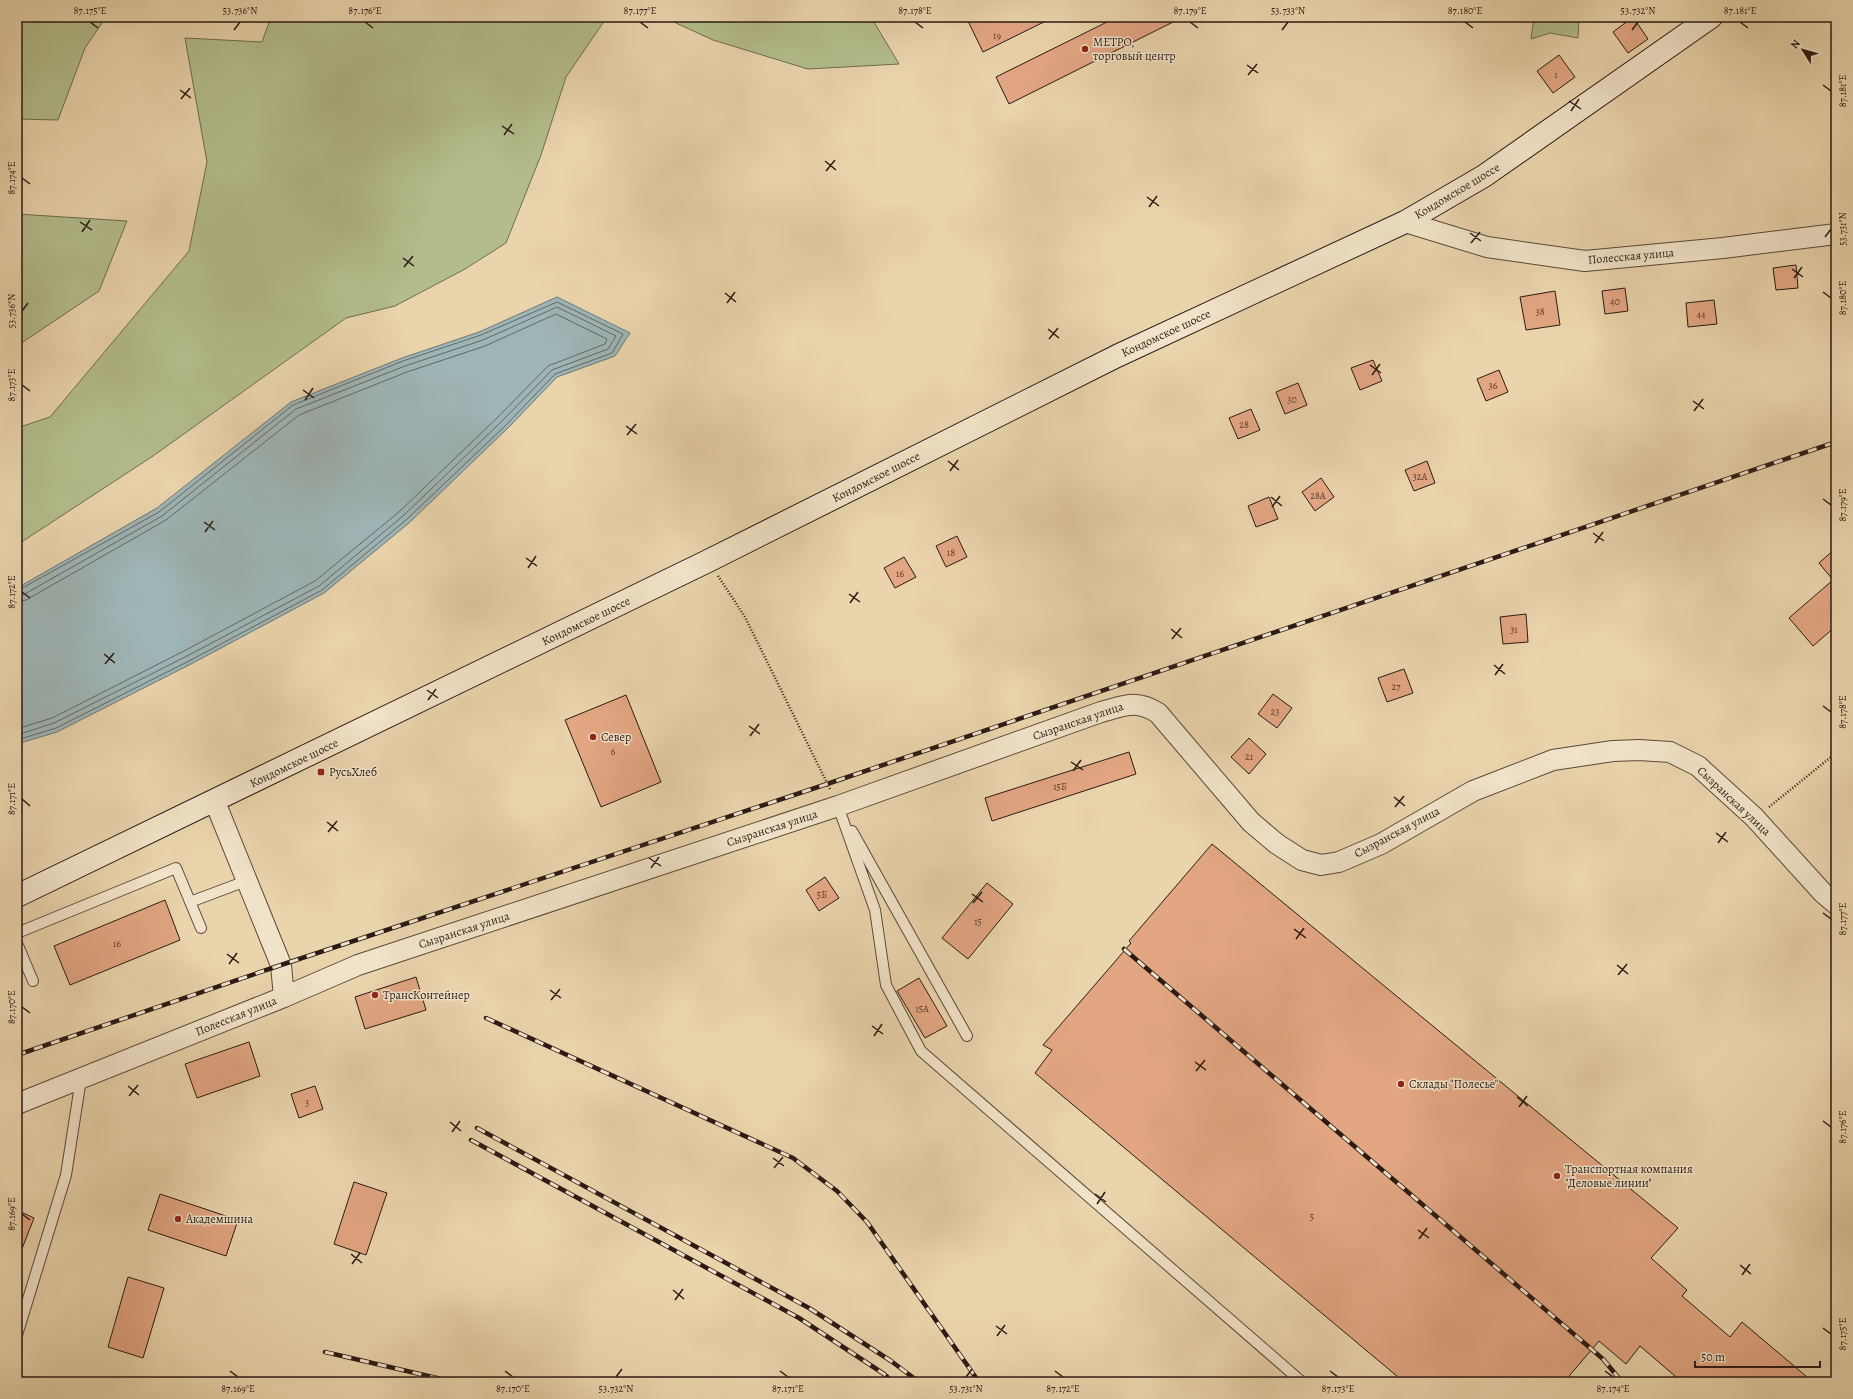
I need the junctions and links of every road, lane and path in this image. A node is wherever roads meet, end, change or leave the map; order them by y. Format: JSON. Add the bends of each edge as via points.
{"nodes":[{"id":1,"x":1711,"y":17,"type":"edge"},
{"id":2,"x":1405,"y":222,"type":"junction"},
{"id":3,"x":1836,"y":234,"type":"edge"},
{"id":4,"x":708,"y":561,"type":"junction"},
{"id":5,"x":1836,"y":753,"type":"edge"},
{"id":6,"x":214,"y":802,"type":"junction"},
{"id":7,"x":838,"y":806,"type":"junction"},
{"id":8,"x":1754,"y":817,"type":"junction"},
{"id":9,"x":246,"y":881,"type":"junction"},
{"id":10,"x":17,"y":896,"type":"edge"},
{"id":11,"x":190,"y":902,"type":"junction"},
{"id":12,"x":1836,"y":904,"type":"edge"},
{"id":13,"x":201,"y":928,"type":"dead end"},
{"id":14,"x":17,"y":933,"type":"edge"},
{"id":15,"x":17,"y":943,"type":"edge"},
{"id":16,"x":33,"y":981,"type":"dead end"},
{"id":17,"x":284,"y":997,"type":"junction"},
{"id":18,"x":967,"y":1036,"type":"dead end"},
{"id":19,"x":81,"y":1079,"type":"junction"},
{"id":20,"x":17,"y":1104,"type":"edge"},
{"id":21,"x":17,"y":1335,"type":"edge"},
{"id":22,"x":1302,"y":1382,"type":"edge"}],
"edges":[{"from":1,"to":2,"type":"street","name":"Кондомское шоссе","via":[[1484,176]]},
{"from":2,"to":3,"type":"street","name":"Полесская улица","via":[[1487,247],[1585,261]]},
{"from":2,"to":4,"type":"street","name":"Кондомское шоссе","via":[[1117,356]]},
{"from":4,"to":6,"type":"street","name":"Кондомское шоссе"},
{"from":4,"to":7,"type":"path","via":[[745,617]]},
{"from":5,"to":8,"type":"path"},
{"from":6,"to":9,"type":"street","name":"Полесская улица"},
{"from":6,"to":10,"type":"street","name":"Кондомское шоссе"},
{"from":7,"to":8,"type":"street","name":"Сызранская улица","via":[[1101,712],[1129,704],[1139,704],[1148,706],[1158,713],[1239,808],[1277,844],[1302,860],[1321,866],[1339,862],[1381,844],[1480,788],[1552,760],[1613,751],[1670,752],[1698,766]]},
{"from":7,"to":17,"type":"street","name":"Сызранская улица","via":[[358,965]]},
{"from":7,"to":18,"type":"lane"},
{"from":7,"to":22,"type":"lane","via":[[875,910],[886,985],[920,1051]]},
{"from":8,"to":12,"type":"street","name":"Сызранская улица"},
{"from":9,"to":11,"type":"lane"},
{"from":9,"to":17,"type":"street","name":"Полесская улица","via":[[281,966]]},
{"from":11,"to":13,"type":"lane"},
{"from":11,"to":14,"type":"lane","via":[[176,868]]},
{"from":15,"to":16,"type":"lane"},
{"from":17,"to":19,"type":"street","name":"Полесская улица"},
{"from":19,"to":20,"type":"street","name":"Полесская улица"},
{"from":19,"to":21,"type":"lane","via":[[66,1174]]}]}
